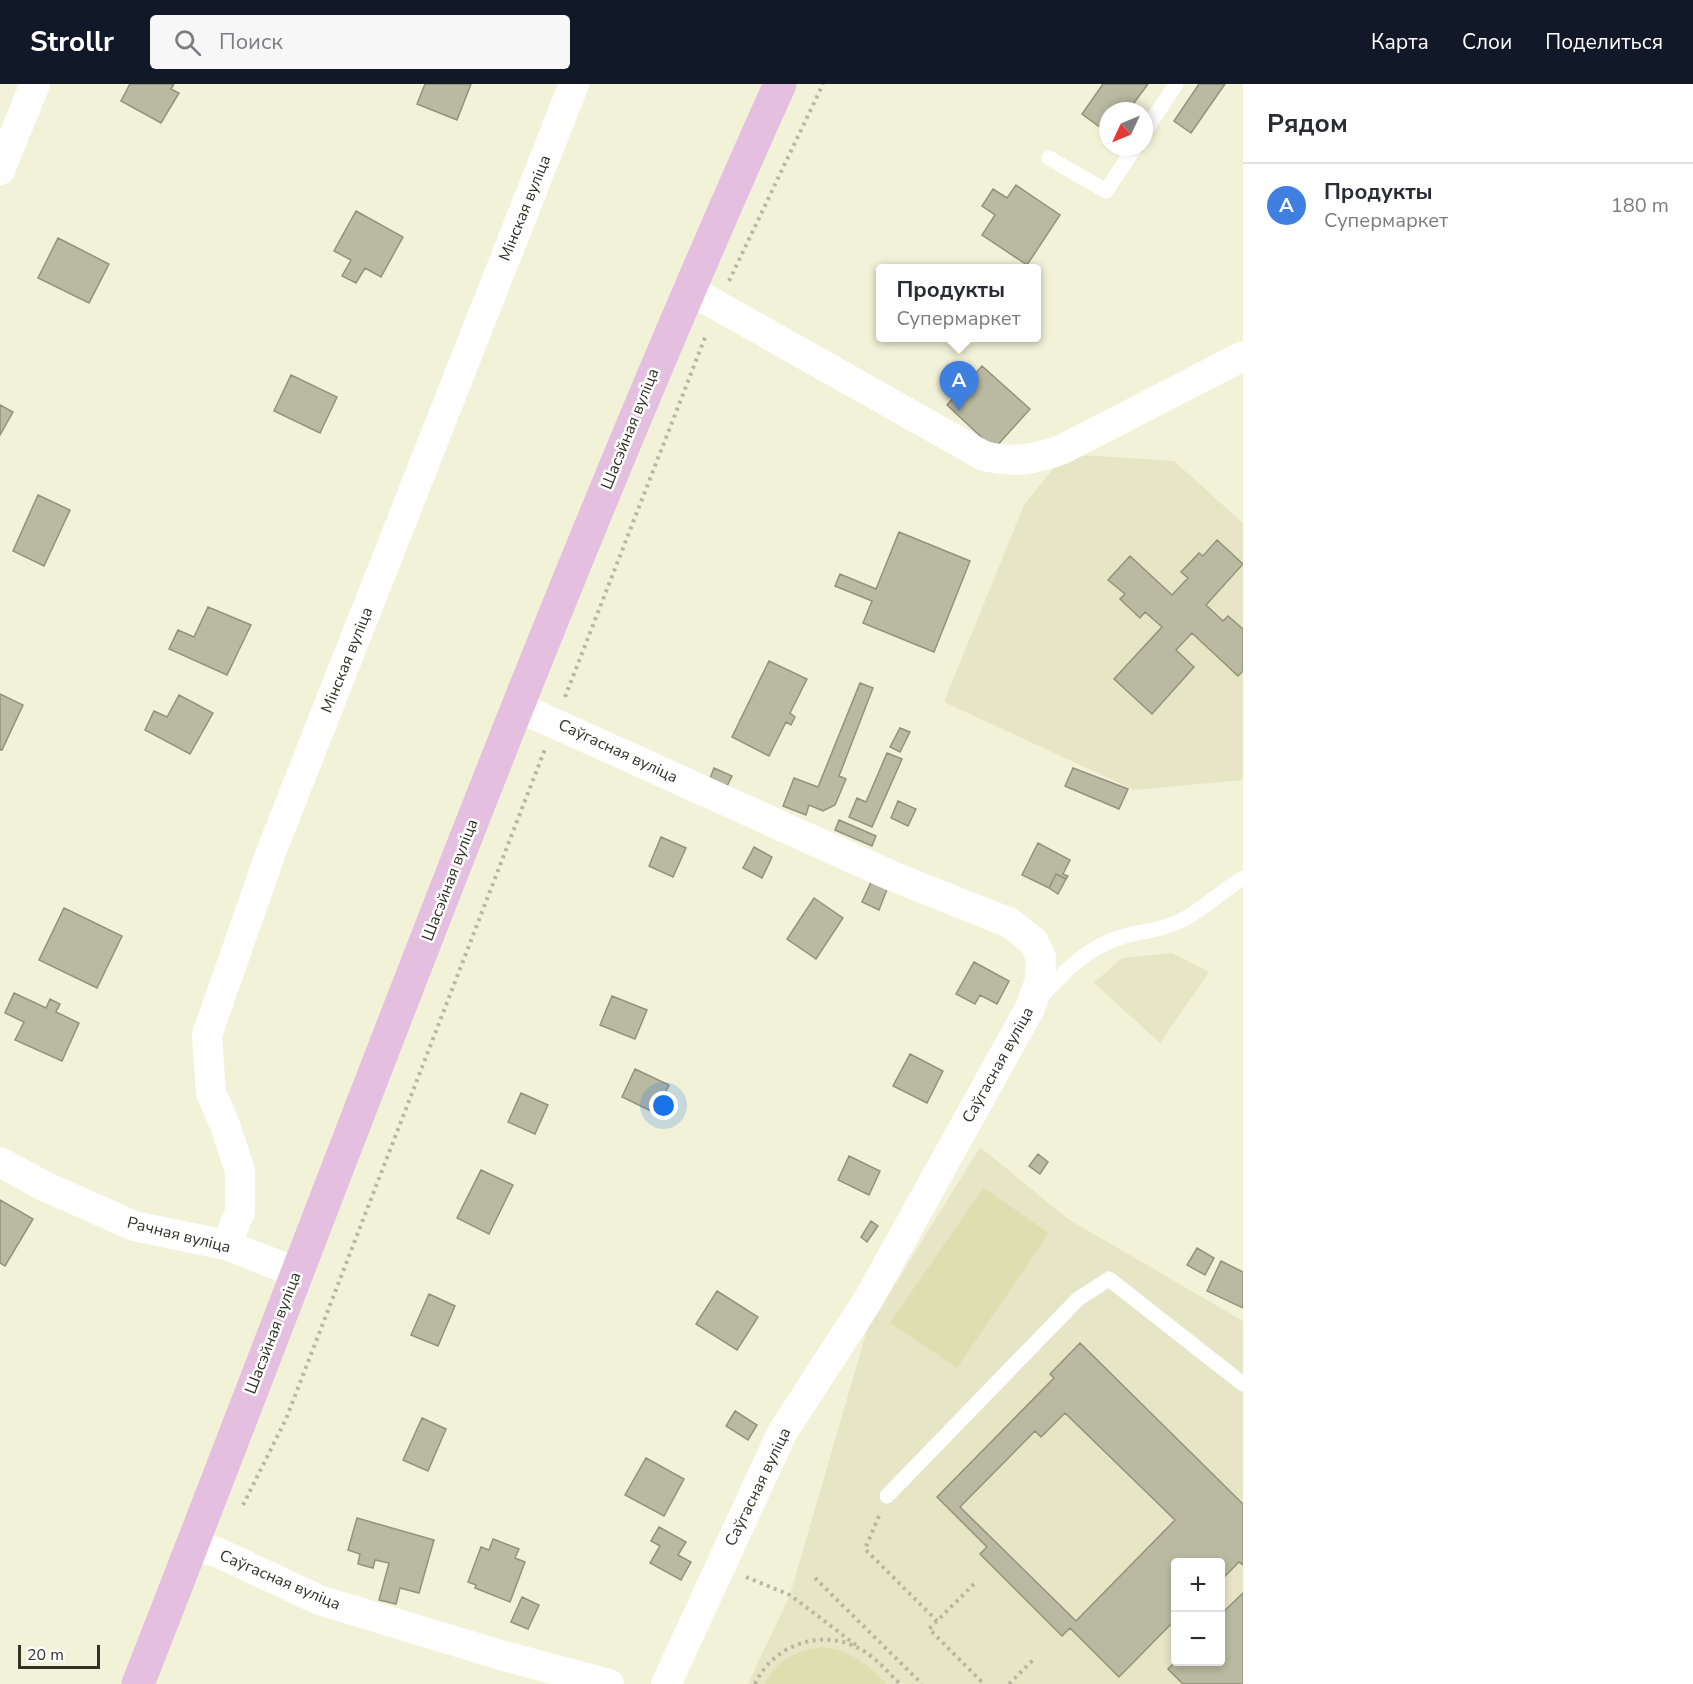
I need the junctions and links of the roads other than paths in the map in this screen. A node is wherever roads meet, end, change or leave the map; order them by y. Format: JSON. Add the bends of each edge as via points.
{"nodes":[{"id":1,"x":35,"y":84,"type":"edge"},
{"id":2,"x":574,"y":84,"type":"edge"},
{"id":3,"x":780,"y":84,"type":"edge"},
{"id":4,"x":1176,"y":84,"type":"edge"},
{"id":5,"x":1153,"y":119,"type":"edge"},
{"id":6,"x":1129,"y":156,"type":"edge"},
{"id":7,"x":1049,"y":158,"type":"dead end"},
{"id":8,"x":0,"y":170,"type":"edge"},
{"id":9,"x":688,"y":289,"type":"junction"},
{"id":10,"x":1243,"y":356,"type":"edge"},
{"id":11,"x":518,"y":707,"type":"junction"},
{"id":12,"x":1243,"y":878,"type":"edge"},
{"id":13,"x":1030,"y":1008,"type":"junction"},
{"id":14,"x":0,"y":1162,"type":"edge"},
{"id":15,"x":226,"y":1245,"type":"junction"},
{"id":16,"x":296,"y":1272,"type":"junction"},
{"id":17,"x":1243,"y":1384,"type":"edge"},
{"id":18,"x":887,"y":1496,"type":"road end"},
{"id":19,"x":193,"y":1545,"type":"junction"},
{"id":20,"x":138,"y":1684,"type":"edge"},
{"id":21,"x":609,"y":1684,"type":"edge"},
{"id":22,"x":666,"y":1684,"type":"edge"}],
"edges":[{"from":1,"to":8,"type":"street"},
{"from":2,"to":15,"type":"street","name":"Мінская вуліца","via":[[271,852],[207,1035],[211,1093],[240,1171],[240,1212]]},
{"from":3,"to":9,"type":"main road","name":"Шасэйная вуліца"},
{"from":4,"to":5,"type":"lane"},
{"from":6,"to":7,"type":"lane","via":[[1106,192]]},
{"from":9,"to":10,"type":"street","via":[[984,456],[1008,461],[1034,460],[1063,449]]},
{"from":9,"to":11,"type":"main road","name":"Шасэйная вуліца"},
{"from":11,"to":13,"type":"street","name":"Саўгасная вуліца","via":[[892,876],[1010,923],[1034,942],[1041,957],[1040,981]]},
{"from":11,"to":16,"type":"main road","name":"Шасэйная вуліца"},
{"from":12,"to":13,"type":"lane","via":[[1181,921],[1096,948],[1074,962]]},
{"from":13,"to":22,"type":"street","name":"Саўгасная вуліца","via":[[868,1300],[782,1433]]},
{"from":14,"to":15,"type":"street","name":"Рачная вуліца","via":[[134,1226]]},
{"from":15,"to":16,"type":"street","name":"Рачная вуліца"},
{"from":16,"to":19,"type":"main road","name":"Шасэйная вуліца"},
{"from":17,"to":18,"type":"lane","via":[[1109,1279],[1078,1299]]},
{"from":19,"to":20,"type":"main road","name":"Шасэйная вуліца"},
{"from":19,"to":21,"type":"street","name":"Саўгасная вуліца","via":[[219,1553],[319,1600]]}]}
